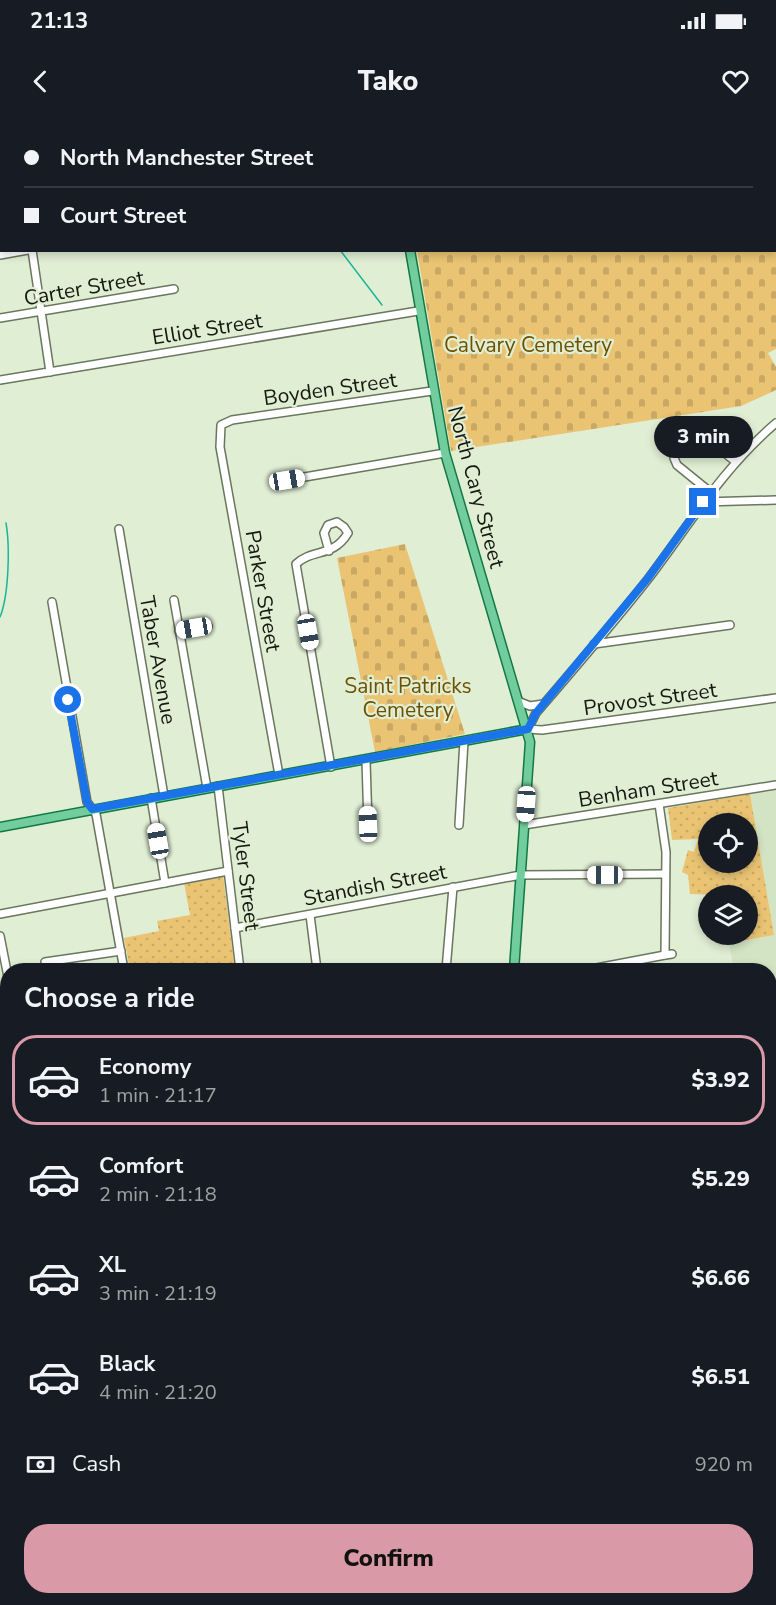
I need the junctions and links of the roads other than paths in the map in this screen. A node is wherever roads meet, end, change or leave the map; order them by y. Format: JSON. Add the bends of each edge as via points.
{"nodes":[{"id":1,"x":18,"y":252,"type":"edge"},
{"id":2,"x":30,"y":252,"type":"edge"},
{"id":3,"x":410,"y":252,"type":"edge"},
{"id":4,"x":0,"y":255,"type":"edge"},
{"id":5,"x":174,"y":289,"type":"dead end"},
{"id":6,"x":418,"y":311,"type":"junction"},
{"id":7,"x":41,"y":312,"type":"junction"},
{"id":8,"x":0,"y":318,"type":"edge"},
{"id":9,"x":50,"y":372,"type":"junction"},
{"id":10,"x":0,"y":380,"type":"edge"},
{"id":11,"x":432,"y":391,"type":"junction"},
{"id":12,"x":232,"y":420,"type":"joint"},
{"id":13,"x":776,"y":423,"type":"edge"},
{"id":14,"x":445,"y":453,"type":"junction"},
{"id":15,"x":735,"y":461,"type":"junction"},
{"id":16,"x":287,"y":480,"type":"dead end"},
{"id":17,"x":710,"y":491,"type":"junction"},
{"id":18,"x":776,"y":500,"type":"edge"},
{"id":19,"x":703,"y":502,"type":"junction"},
{"id":20,"x":119,"y":529,"type":"dead end"},
{"id":21,"x":329,"y":551,"type":"dead end"},
{"id":22,"x":174,"y":600,"type":"dead end"},
{"id":23,"x":52,"y":602,"type":"dead end"},
{"id":24,"x":730,"y":625,"type":"dead end"},
{"id":25,"x":208,"y":626,"type":"dead end"},
{"id":26,"x":179,"y":631,"type":"junction"},
{"id":27,"x":594,"y":644,"type":"junction"},
{"id":28,"x":776,"y":698,"type":"edge"},
{"id":29,"x":520,"y":702,"type":"junction"},
{"id":30,"x":543,"y":704,"type":"junction"},
{"id":31,"x":528,"y":729,"type":"junction"},
{"id":32,"x":464,"y":741,"type":"junction"},
{"id":33,"x":366,"y":761,"type":"junction"},
{"id":34,"x":331,"y":767,"type":"junction"},
{"id":35,"x":279,"y":775,"type":"junction"},
{"id":36,"x":776,"y":784,"type":"edge"},
{"id":37,"x":218,"y":786,"type":"junction"},
{"id":38,"x":207,"y":788,"type":"junction"},
{"id":39,"x":164,"y":796,"type":"junction"},
{"id":40,"x":151,"y":798,"type":"junction"},
{"id":41,"x":659,"y":804,"type":"junction"},
{"id":42,"x":92,"y":809,"type":"junction"},
{"id":43,"x":368,"y":824,"type":"dead end"},
{"id":44,"x":459,"y":825,"type":"dead end"},
{"id":45,"x":524,"y":825,"type":"junction"},
{"id":46,"x":0,"y":827,"type":"edge"},
{"id":47,"x":228,"y":871,"type":"junction"},
{"id":48,"x":665,"y":874,"type":"junction"},
{"id":49,"x":521,"y":875,"type":"junction"},
{"id":50,"x":165,"y":883,"type":"junction"},
{"id":51,"x":453,"y":887,"type":"junction"},
{"id":52,"x":109,"y":894,"type":"junction"},
{"id":53,"x":0,"y":914,"type":"edge"},
{"id":54,"x":310,"y":915,"type":"junction"},
{"id":55,"x":235,"y":928,"type":"junction"},
{"id":56,"x":0,"y":936,"type":"edge"},
{"id":57,"x":121,"y":951,"type":"junction"},
{"id":58,"x":45,"y":962,"type":"dead end"},
{"id":59,"x":5,"y":963,"type":"edge"},
{"id":60,"x":123,"y":963,"type":"edge"},
{"id":61,"x":239,"y":963,"type":"edge"},
{"id":62,"x":316,"y":963,"type":"edge"},
{"id":63,"x":447,"y":963,"type":"edge"},
{"id":64,"x":515,"y":963,"type":"edge"},
{"id":65,"x":622,"y":963,"type":"edge"}],
"edges":[{"from":1,"to":4,"type":"street"},
{"from":2,"to":7,"type":"street"},
{"from":3,"to":6,"type":"main road","name":"North Cary Street"},
{"from":5,"to":7,"type":"street","name":"Carter Street"},
{"from":6,"to":9,"type":"street","name":"Elliot Street"},
{"from":6,"to":11,"type":"main road","name":"North Cary Street"},
{"from":7,"to":8,"type":"street","name":"Carter Street"},
{"from":7,"to":9,"type":"street"},
{"from":9,"to":10,"type":"street","name":"Elliot Street"},
{"from":11,"to":12,"type":"street","name":"Boyden Street"},
{"from":11,"to":14,"type":"main road","name":"North Cary Street"},
{"from":12,"to":35,"type":"street","name":"Parker Street","via":[[221,424],[220,447]]},
{"from":13,"to":15,"type":"street"},
{"from":14,"to":16,"type":"street"},
{"from":14,"to":29,"type":"main road","name":"North Cary Street"},
{"from":15,"to":17,"type":"street"},
{"from":15,"to":17,"type":"street","via":[[710,444],[682,446],[676,451],[677,465]]},
{"from":17,"to":19,"type":"street"},
{"from":18,"to":19,"type":"street"},
{"from":19,"to":27,"type":"street"},
{"from":20,"to":39,"type":"street","name":"Taber Avenue"},
{"from":21,"to":34,"type":"street","via":[[296,564]]},
{"from":22,"to":26,"type":"street"},
{"from":23,"to":42,"type":"street","via":[[87,802]]},
{"from":24,"to":27,"type":"street"},
{"from":25,"to":26,"type":"street"},
{"from":26,"to":38,"type":"street"},
{"from":27,"to":30,"type":"street"},
{"from":28,"to":31,"type":"street","name":"Provost Street"},
{"from":29,"to":30,"type":"street","via":[[531,706]]},
{"from":29,"to":31,"type":"main road","name":"North Cary Street"},
{"from":30,"to":31,"type":"street"},
{"from":31,"to":32,"type":"main road"},
{"from":31,"to":45,"type":"main road","name":"North Cary Street"},
{"from":32,"to":33,"type":"main road"},
{"from":32,"to":44,"type":"street"},
{"from":33,"to":34,"type":"main road"},
{"from":33,"to":43,"type":"street"},
{"from":34,"to":35,"type":"main road"},
{"from":35,"to":37,"type":"main road"},
{"from":36,"to":41,"type":"street","name":"Benham Street"},
{"from":37,"to":38,"type":"main road"},
{"from":37,"to":47,"type":"street","name":"Tyler Street"},
{"from":38,"to":39,"type":"main road"},
{"from":39,"to":40,"type":"main road"},
{"from":40,"to":42,"type":"main road"},
{"from":40,"to":50,"type":"street"},
{"from":41,"to":45,"type":"street","name":"Benham Street"},
{"from":41,"to":48,"type":"street"},
{"from":42,"to":46,"type":"main road"},
{"from":42,"to":52,"type":"street"},
{"from":45,"to":49,"type":"main road","name":"North Cary Street"},
{"from":47,"to":50,"type":"street"},
{"from":47,"to":55,"type":"street","name":"Tyler Street"},
{"from":48,"to":49,"type":"street","name":"Standish Street"},
{"from":48,"to":65,"type":"street","via":[[668,954]]},
{"from":49,"to":51,"type":"street","name":"Standish Street"},
{"from":49,"to":64,"type":"main road","name":"North Cary Street"},
{"from":50,"to":52,"type":"street"},
{"from":51,"to":54,"type":"street","name":"Standish Street"},
{"from":51,"to":63,"type":"street"},
{"from":52,"to":53,"type":"street"},
{"from":52,"to":57,"type":"street"},
{"from":54,"to":55,"type":"street","name":"Standish Street"},
{"from":54,"to":62,"type":"street"},
{"from":55,"to":61,"type":"street","name":"Tyler Street"},
{"from":56,"to":59,"type":"street"},
{"from":57,"to":58,"type":"street"},
{"from":57,"to":60,"type":"street"}]}
